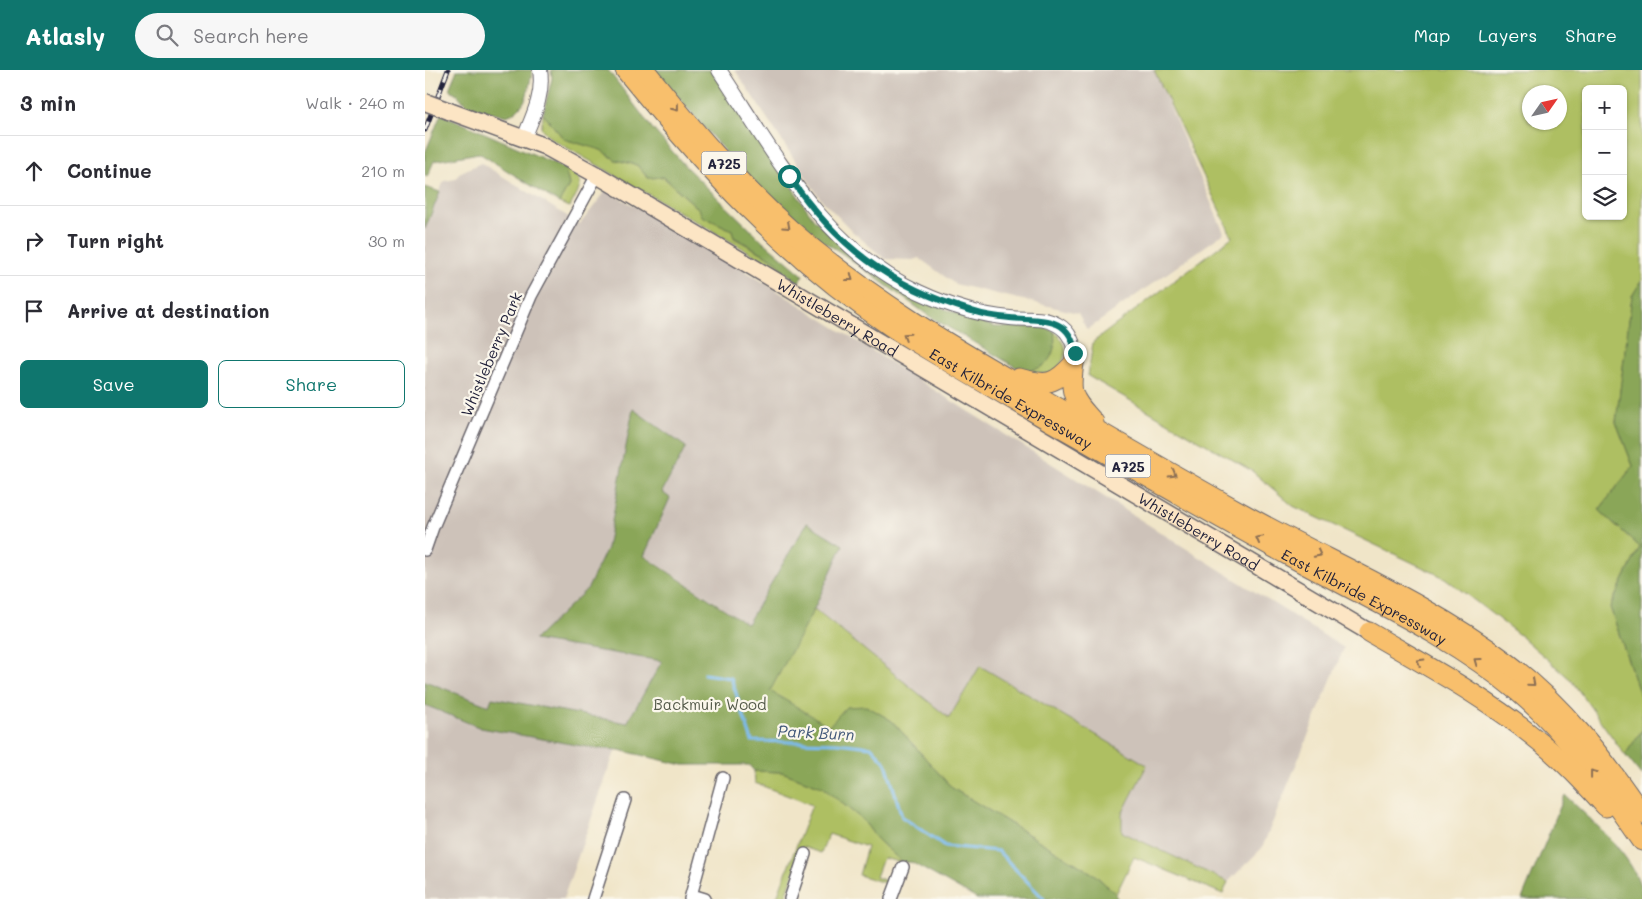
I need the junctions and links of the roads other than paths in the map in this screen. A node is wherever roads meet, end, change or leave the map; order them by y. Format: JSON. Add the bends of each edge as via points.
{"nodes":[{"id":1,"x":541,"y":70,"type":"edge"},
{"id":2,"x":625,"y":70,"type":"edge"},
{"id":3,"x":645,"y":70,"type":"edge"},
{"id":4,"x":719,"y":70,"type":"edge"},
{"id":5,"x":425,"y":102,"type":"edge"},
{"id":6,"x":524,"y":138,"type":"junction"},
{"id":7,"x":597,"y":175,"type":"junction"},
{"id":8,"x":1074,"y":360,"type":"junction"},
{"id":9,"x":1003,"y":376,"type":"junction"},
{"id":10,"x":1101,"y":432,"type":"junction"},
{"id":11,"x":425,"y":550,"type":"edge"},
{"id":12,"x":1369,"y":632,"type":"joint"},
{"id":13,"x":723,"y":778,"type":"dead end"},
{"id":14,"x":625,"y":800,"type":"dead end"},
{"id":15,"x":1642,"y":814,"type":"edge"},
{"id":16,"x":1642,"y":841,"type":"edge"},
{"id":17,"x":1642,"y":850,"type":"edge"},
{"id":18,"x":805,"y":854,"type":"dead end"},
{"id":19,"x":903,"y":867,"type":"dead end"},
{"id":20,"x":691,"y":897,"type":"edge"},
{"id":21,"x":593,"y":899,"type":"edge"},
{"id":22,"x":705,"y":899,"type":"edge"},
{"id":23,"x":790,"y":899,"type":"edge"},
{"id":24,"x":891,"y":899,"type":"edge"}],
"edges":[{"from":1,"to":6,"type":"street","via":[[538,103]]},
{"from":16,"to":2,"type":"highway","name":"East Kilbride Expressway","number":"A725","one_way":true,"via":[[1560,733],[1518,692],[1473,658],[1417,623],[1292,558],[1062,428],[928,350],[848,296],[796,255],[733,196]]},
{"from":3,"to":9,"type":"highway","name":"East Kilbride Expressway","number":"A725","one_way":true,"via":[[725,165],[812,248],[884,304]]},
{"from":4,"to":8,"type":"street","via":[[799,192],[823,222],[857,254],[902,283],[946,303],[984,314],[1056,323],[1069,335]]},
{"from":5,"to":6,"type":"main road","name":"Whistleberry Road","bridge":true},
{"from":6,"to":7,"type":"main road","name":"Whistleberry Road"},
{"from":7,"to":11,"type":"street","name":"Whistleberry Park","via":[[531,296]]},
{"from":7,"to":12,"type":"main road","name":"Whistleberry Road"},
{"from":8,"to":9,"type":"highway","via":[[1059,378],[1049,383],[1037,384]]},
{"from":8,"to":10,"type":"highway","via":[[1073,395]]},
{"from":9,"to":10,"type":"highway","name":"East Kilbride Expressway","number":"A725"},
{"from":10,"to":15,"type":"highway","name":"East Kilbride Expressway","number":"A725","one_way":true,"via":[[1275,532],[1430,612],[1489,650],[1567,717]]},
{"from":17,"to":12,"type":"highway","one_way":true,"via":[[1589,788],[1536,738],[1484,701]]},
{"from":13,"to":20,"type":"street"},
{"from":14,"to":21,"type":"street"},
{"from":18,"to":23,"type":"street"},
{"from":19,"to":24,"type":"street"},
{"from":20,"to":22,"type":"street"}]}
